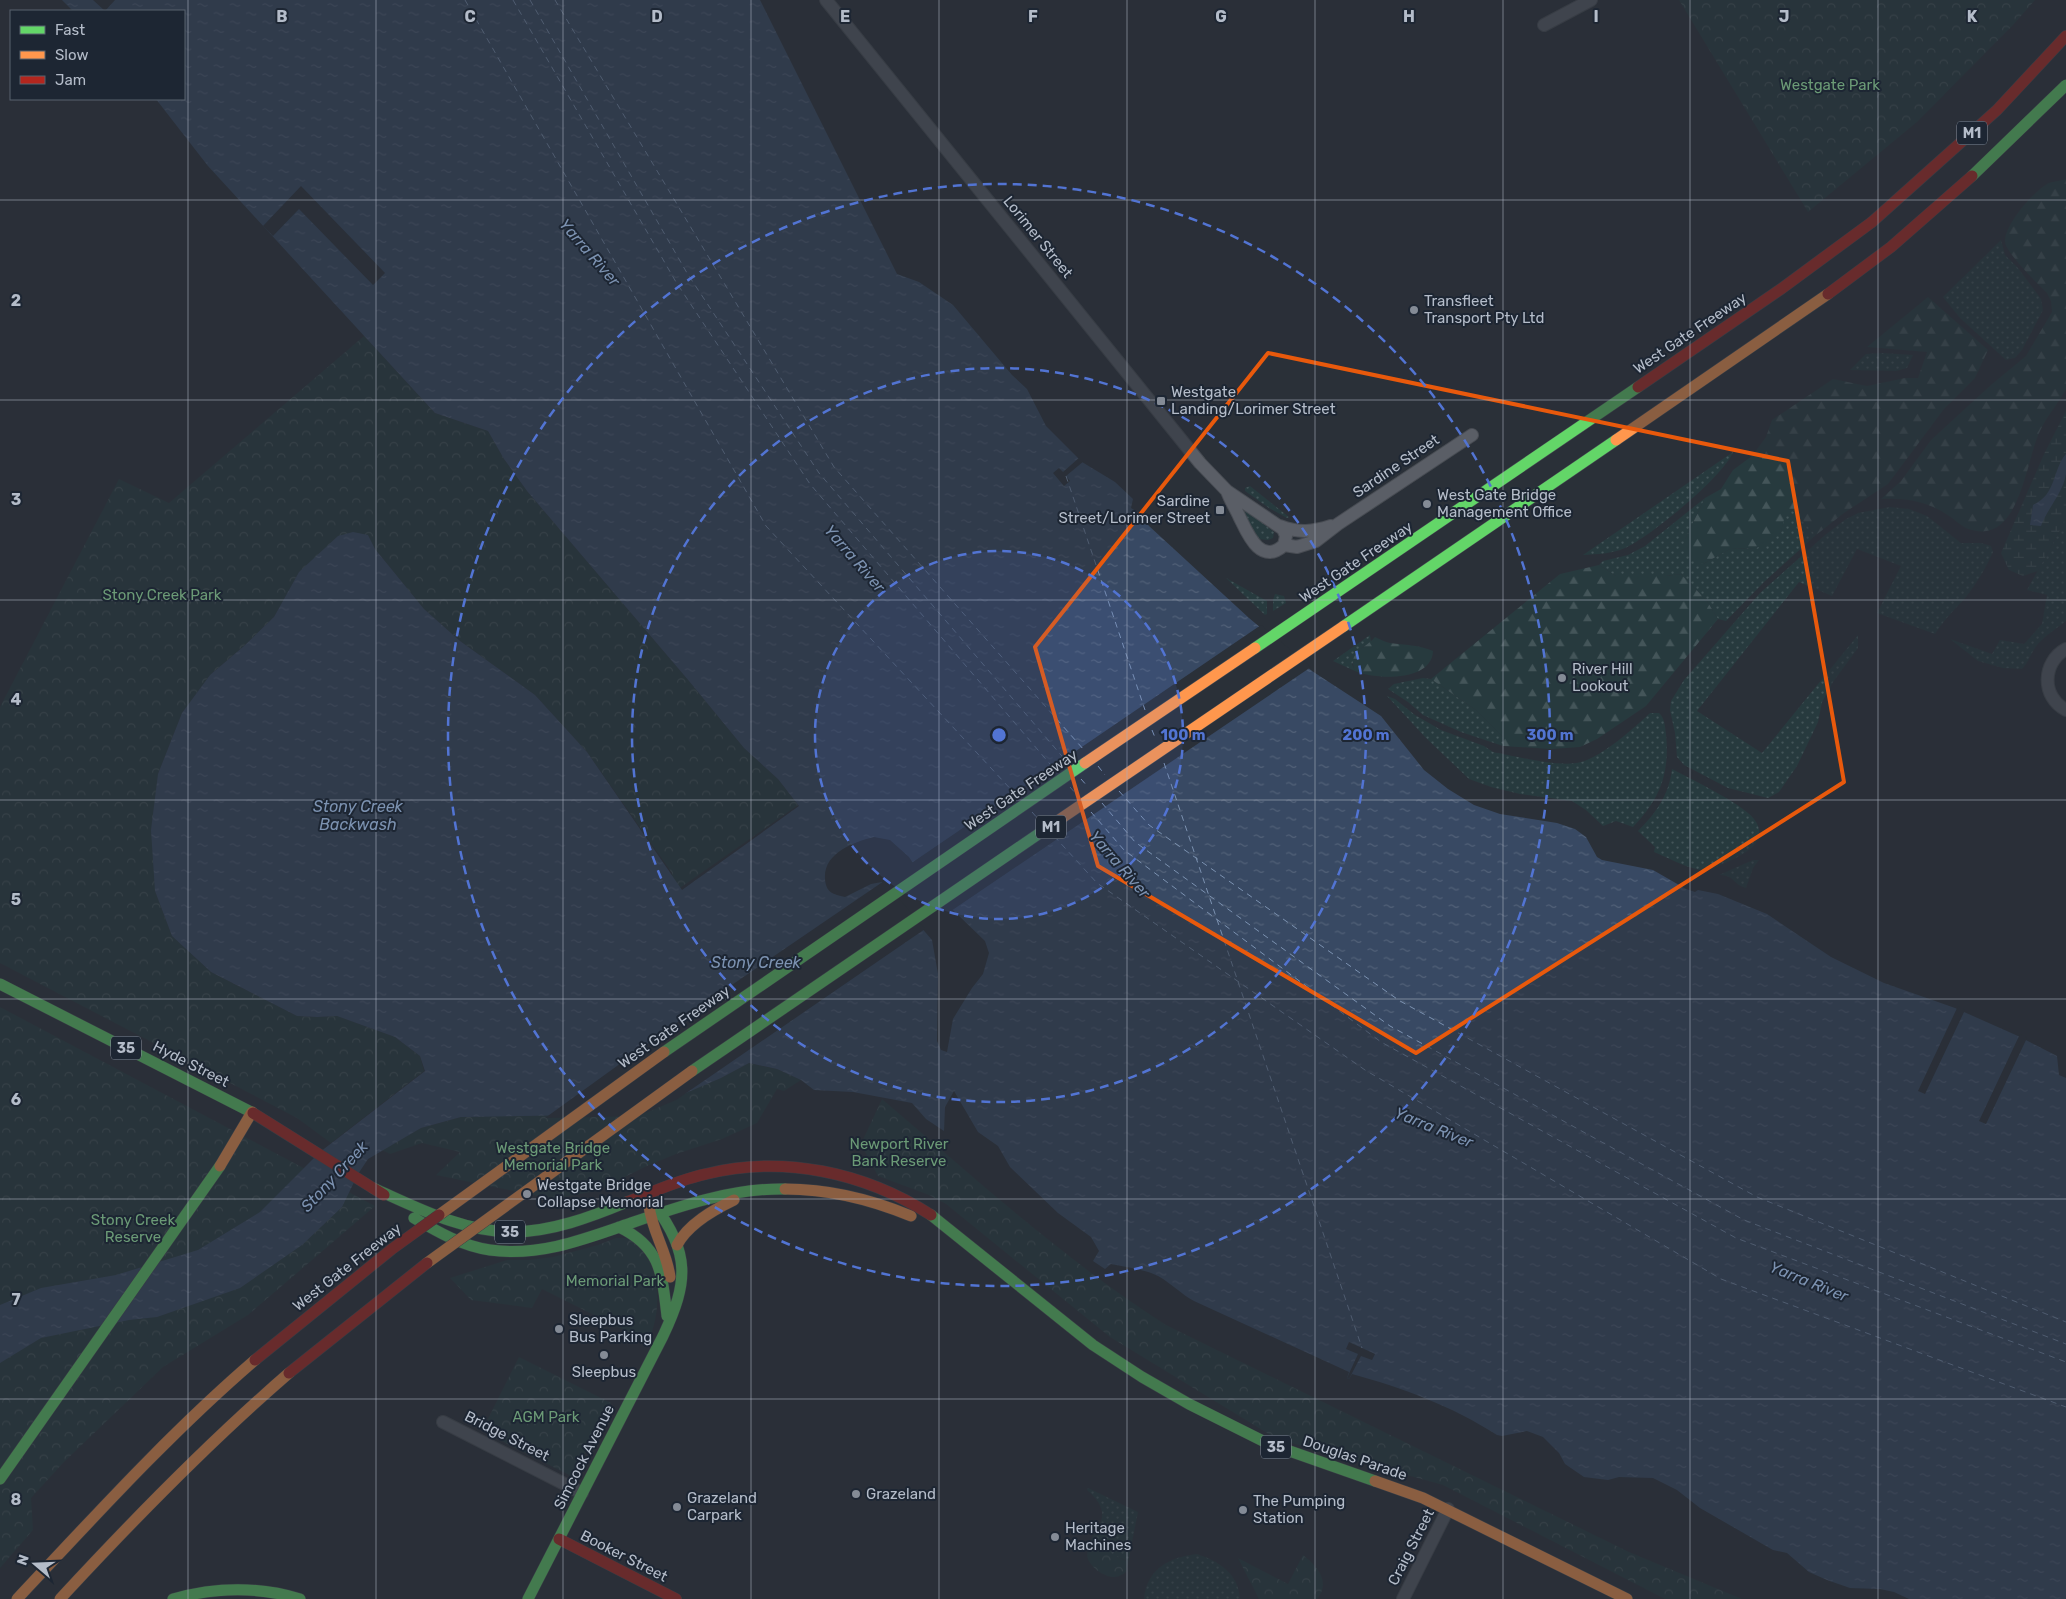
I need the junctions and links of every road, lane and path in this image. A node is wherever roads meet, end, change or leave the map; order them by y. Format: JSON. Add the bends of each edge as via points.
{"nodes":[{"id":1,"x":826,"y":0,"type":"edge"},
{"id":2,"x":1591,"y":0,"type":"edge"},
{"id":3,"x":1544,"y":25,"type":"dead end"},
{"id":4,"x":2066,"y":36,"type":"edge"},
{"id":5,"x":2066,"y":84,"type":"edge"},
{"id":6,"x":1472,"y":435,"type":"dead end"},
{"id":7,"x":1228,"y":491,"type":"junction"},
{"id":8,"x":1338,"y":524,"type":"junction"},
{"id":9,"x":1280,"y":526,"type":"junction"},
{"id":10,"x":1284,"y":545,"type":"junction"},
{"id":11,"x":2066,"y":645,"type":"edge"},
{"id":12,"x":2061,"y":653,"type":"edge"},
{"id":13,"x":2066,"y":710,"type":"edge"},
{"id":14,"x":0,"y":984,"type":"edge"},
{"id":15,"x":252,"y":1112,"type":"junction"},
{"id":16,"x":313,"y":1149,"type":"joint"},
{"id":17,"x":373,"y":1188,"type":"junction"},
{"id":18,"x":769,"y":1189,"type":"junction"},
{"id":19,"x":648,"y":1195,"type":"junction"},
{"id":20,"x":662,"y":1214,"type":"junction"},
{"id":21,"x":650,"y":1217,"type":"junction"},
{"id":22,"x":619,"y":1227,"type":"junction"},
{"id":23,"x":962,"y":1241,"type":"junction"},
{"id":24,"x":677,"y":1245,"type":"junction"},
{"id":25,"x":666,"y":1322,"type":"junction"},
{"id":26,"x":443,"y":1422,"type":"dead end"},
{"id":27,"x":0,"y":1479,"type":"edge"},
{"id":28,"x":582,"y":1493,"type":"junction"},
{"id":29,"x":1448,"y":1509,"type":"junction"},
{"id":30,"x":559,"y":1539,"type":"junction"},
{"id":31,"x":17,"y":1599,"type":"edge"},
{"id":32,"x":60,"y":1599,"type":"edge"},
{"id":33,"x":173,"y":1599,"type":"edge"},
{"id":34,"x":300,"y":1599,"type":"edge"},
{"id":35,"x":528,"y":1599,"type":"edge"},
{"id":36,"x":676,"y":1599,"type":"edge"},
{"id":37,"x":1403,"y":1599,"type":"edge"},
{"id":38,"x":1627,"y":1599,"type":"edge"}],
"edges":[{"from":1,"to":7,"type":"street","name":"Lorimer Street","via":[[1141,392],[1200,463]]},
{"from":2,"to":3,"type":"street"},
{"from":4,"to":31,"type":"main road","name":"West Gate Freeway","number":"M1","bridge":true,"via":[[1964,141],[1872,222],[1782,289],[691,1032],[392,1249],[219,1391],[113,1496]]},
{"from":5,"to":32,"type":"main road","number":"M1","bridge":true,"via":[[1986,164],[1898,241],[1800,315],[709,1058],[412,1274],[240,1415],[135,1518]]},
{"from":6,"to":8,"type":"street","name":"Sardine Street"},
{"from":7,"to":9,"type":"street","name":"Lorimer Street"},
{"from":7,"to":10,"type":"street","name":"Lorimer Street","via":[[1231,503],[1256,546],[1268,552]]},
{"from":8,"to":9,"type":"street","name":"Sardine Street","via":[[1306,532]]},
{"from":8,"to":10,"type":"street","name":"Sardine Street","via":[[1312,543],[1297,547]]},
{"from":9,"to":10,"type":"street","via":[[1286,536]]},
{"from":11,"to":12,"type":"street"},
{"from":12,"to":13,"type":"street","via":[[2050,666],[2047,684],[2055,701]]},
{"from":14,"to":15,"type":"main road","name":"Hyde Street","number":"35"},
{"from":15,"to":16,"type":"main road","name":"Hyde Street","number":"35"},
{"from":15,"to":27,"type":"main road","via":[[216,1173]]},
{"from":16,"to":17,"type":"main road","name":"Douglas Parade","number":"35"},
{"from":17,"to":19,"type":"main road","name":"Douglas Parade","number":"35","via":[[454,1221],[511,1232],[563,1224]]},
{"from":17,"to":22,"type":"main road","name":"Douglas Parade","number":"35","via":[[408,1214],[443,1234],[466,1244],[495,1250],[544,1250],[580,1242]]},
{"from":18,"to":20,"type":"main road","name":"Douglas Parade","number":"35","via":[[729,1194]]},
{"from":18,"to":23,"type":"main road","name":"Douglas Parade","number":"35","via":[[821,1190],[862,1197]]},
{"from":18,"to":24,"type":"main road","via":[[718,1208],[685,1233]]},
{"from":19,"to":20,"type":"main road","name":"Simcock Avenue"},
{"from":19,"to":21,"type":"main road","name":"Simcock Avenue"},
{"from":19,"to":23,"type":"main road","name":"Douglas Parade","number":"35","via":[[697,1176],[727,1169],[771,1166],[809,1169],[848,1177],[896,1195],[930,1214]]},
{"from":20,"to":21,"type":"main road","name":"Douglas Parade","number":"35"},
{"from":20,"to":24,"type":"main road","name":"Simcock Avenue"},
{"from":21,"to":22,"type":"main road","name":"Douglas Parade","number":"35"},
{"from":21,"to":25,"type":"main road","name":"Simcock Avenue","via":[[669,1263]]},
{"from":22,"to":25,"type":"main road","via":[[637,1237],[657,1258]]},
{"from":23,"to":29,"type":"main road","name":"Douglas Parade","number":"35","via":[[1094,1345],[1189,1404],[1267,1443]]},
{"from":24,"to":25,"type":"main road","name":"Simcock Avenue","via":[[682,1285],[677,1303]]},
{"from":25,"to":28,"type":"main road","name":"Simcock Avenue"},
{"from":26,"to":28,"type":"street","name":"Bridge Street"},
{"from":28,"to":30,"type":"main road","name":"Simcock Avenue"},
{"from":29,"to":37,"type":"street","name":"Craig Street"},
{"from":29,"to":38,"type":"main road","name":"Douglas Parade","number":"35"},
{"from":30,"to":35,"type":"main road","name":"Simcock Avenue"},
{"from":30,"to":36,"type":"main road","name":"Booker Street"},
{"from":33,"to":34,"type":"main road","via":[[207,1591],[237,1589],[270,1591]]}]}
